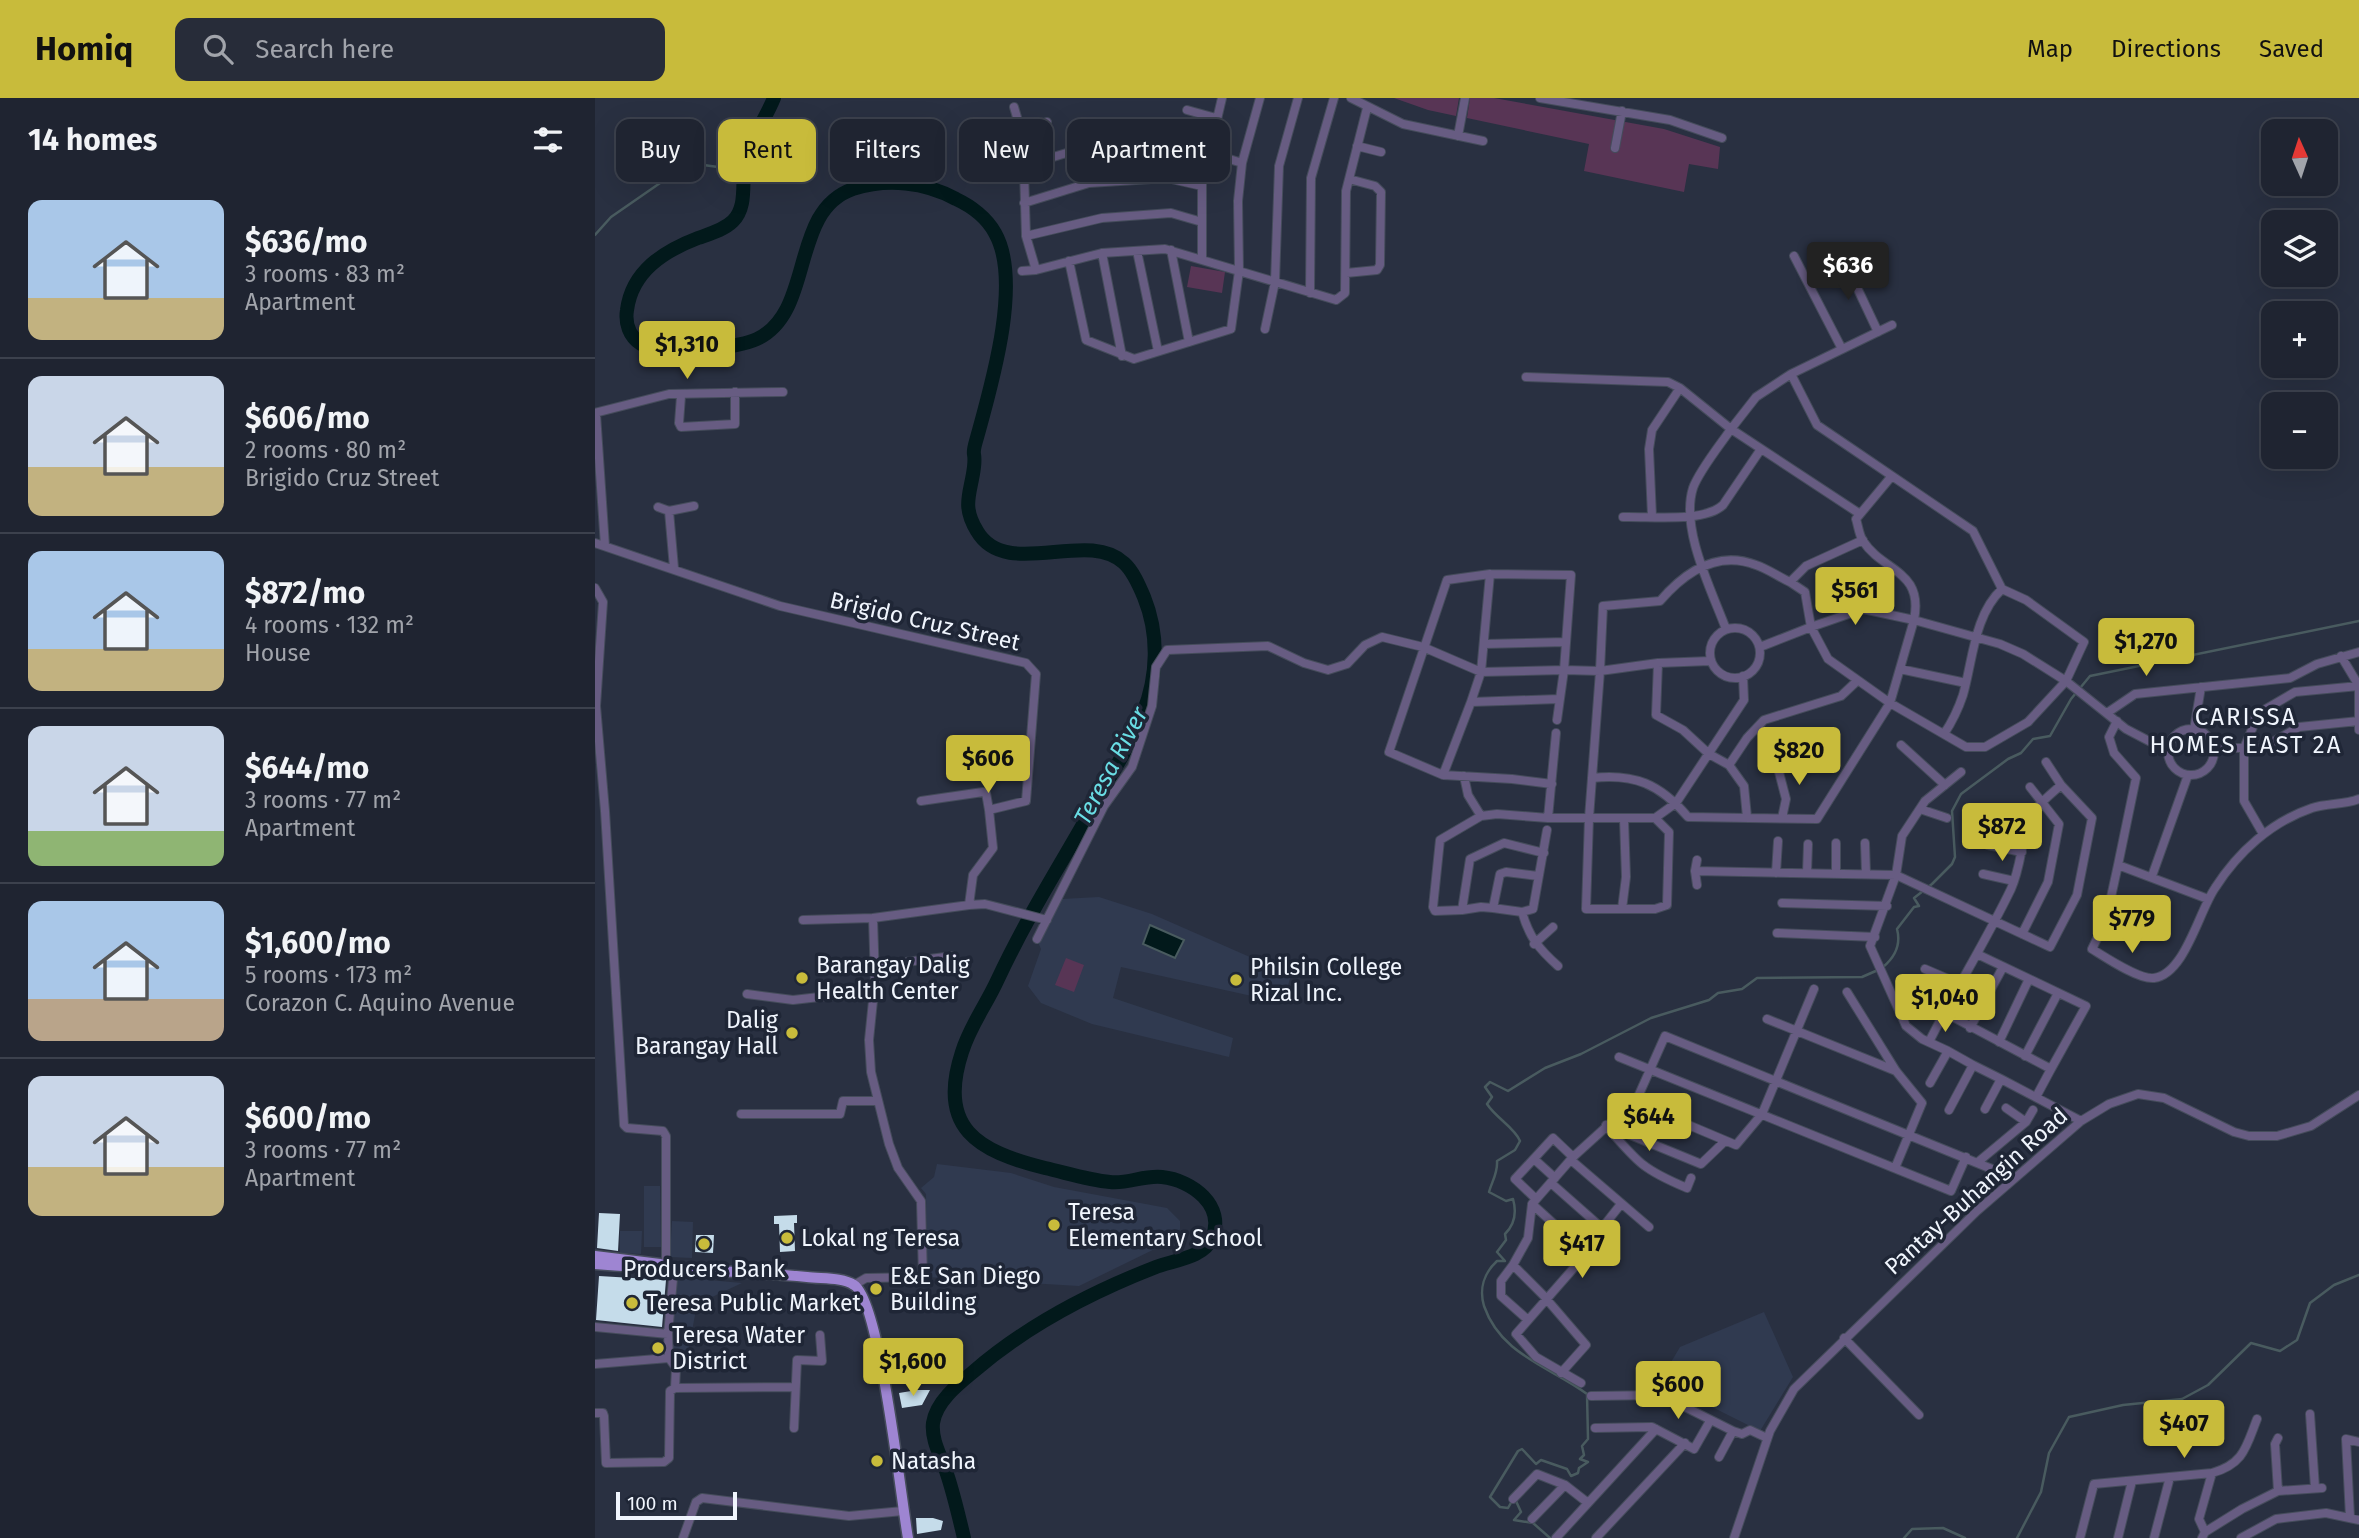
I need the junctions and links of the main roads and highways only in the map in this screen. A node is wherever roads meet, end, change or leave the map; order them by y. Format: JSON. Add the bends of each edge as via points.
{"nodes":[{"id":1,"x":595,"y":1256,"type":"edge"},
{"id":2,"x":595,"y":1264,"type":"edge"},
{"id":3,"x":670,"y":1267,"type":"junction"},
{"id":4,"x":908,"y":1538,"type":"edge"}],
"edges":[{"from":1,"to":3,"type":"main road"},
{"from":2,"to":3,"type":"main road"},
{"from":3,"to":4,"type":"main road","via":[[855,1285],[869,1316],[883,1376]]}]}
